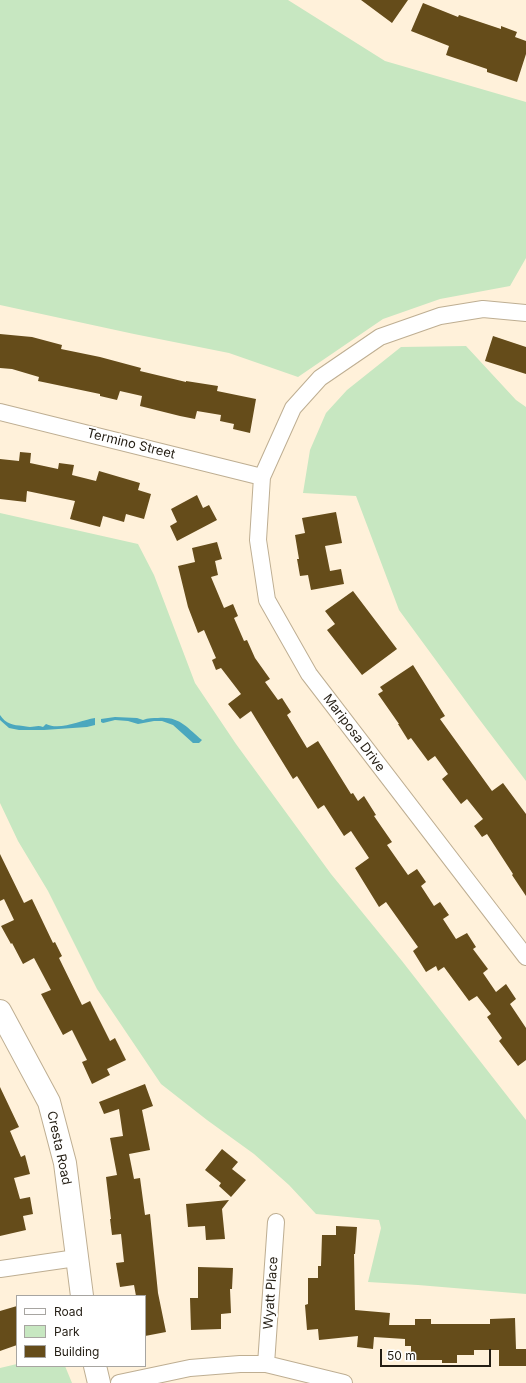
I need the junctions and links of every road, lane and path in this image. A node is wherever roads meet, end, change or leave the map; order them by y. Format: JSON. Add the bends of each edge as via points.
{"nodes":[{"id":1,"x":526,"y":314,"type":"edge"},
{"id":2,"x":0,"y":412,"type":"edge"},
{"id":3,"x":262,"y":477,"type":"junction"},
{"id":4,"x":526,"y":957,"type":"edge"},
{"id":5,"x":0,"y":1010,"type":"edge"},
{"id":6,"x":276,"y":1222,"type":"dead end"},
{"id":7,"x":76,"y":1258,"type":"junction"},
{"id":8,"x":0,"y":1270,"type":"edge"},
{"id":9,"x":82,"y":1295,"type":"edge"},
{"id":10,"x":266,"y":1364,"type":"junction"},
{"id":11,"x":95,"y":1367,"type":"edge"},
{"id":12,"x":99,"y":1383,"type":"edge"},
{"id":13,"x":119,"y":1383,"type":"edge"},
{"id":14,"x":344,"y":1383,"type":"edge"}],
"edges":[{"from":1,"to":3,"type":"street","via":[[483,308],[440,316],[380,336],[320,378],[293,408]]},
{"from":2,"to":3,"type":"street","name":"Termino Street"},
{"from":3,"to":4,"type":"street","name":"Mariposa Drive","via":[[258,540],[266,600],[309,674]]},
{"from":5,"to":7,"type":"street","name":"Cresta Road","via":[[49,1102],[65,1164]]},
{"from":6,"to":10,"type":"street","name":"Wyatt Place"},
{"from":7,"to":8,"type":"street"},
{"from":7,"to":9,"type":"street","name":"Cresta Road"},
{"from":10,"to":13,"type":"street","via":[[190,1368]]},
{"from":10,"to":14,"type":"street"},
{"from":11,"to":12,"type":"street"}]}
